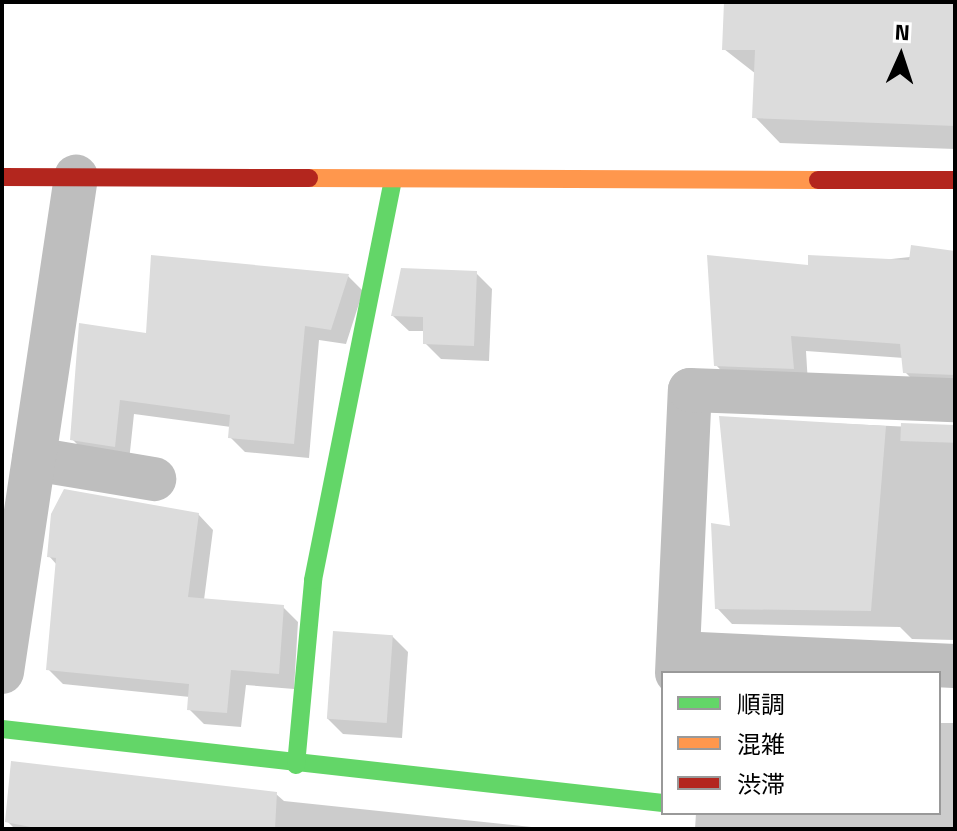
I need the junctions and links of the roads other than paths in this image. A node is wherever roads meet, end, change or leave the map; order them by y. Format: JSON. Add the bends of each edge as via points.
{"nodes":[{"id":1,"x":2,"y":177,"type":"edge"},
{"id":2,"x":76,"y":177,"type":"junction"},
{"id":3,"x":393,"y":179,"type":"junction"},
{"id":4,"x":955,"y":180,"type":"edge"},
{"id":5,"x":955,"y":400,"type":"edge"},
{"id":6,"x":34,"y":459,"type":"junction"},
{"id":7,"x":154,"y":479,"type":"dead end"},
{"id":8,"x":678,"y":663,"type":"edge"},
{"id":9,"x":955,"y":666,"type":"edge"},
{"id":10,"x":2,"y":672,"type":"edge"},
{"id":11,"x":2,"y":729,"type":"edge"},
{"id":12,"x":296,"y":765,"type":"junction"},
{"id":13,"x":661,"y":803,"type":"edge"}],
"edges":[{"from":1,"to":2,"type":"street"},
{"from":2,"to":3,"type":"street"},
{"from":2,"to":6,"type":"street"},
{"from":3,"to":4,"type":"street"},
{"from":3,"to":12,"type":"street","via":[[313,580]]},
{"from":5,"to":8,"type":"street","via":[[690,390]]},
{"from":6,"to":7,"type":"street"},
{"from":6,"to":10,"type":"street"},
{"from":8,"to":9,"type":"street"},
{"from":11,"to":12,"type":"street"},
{"from":12,"to":13,"type":"street"}]}
